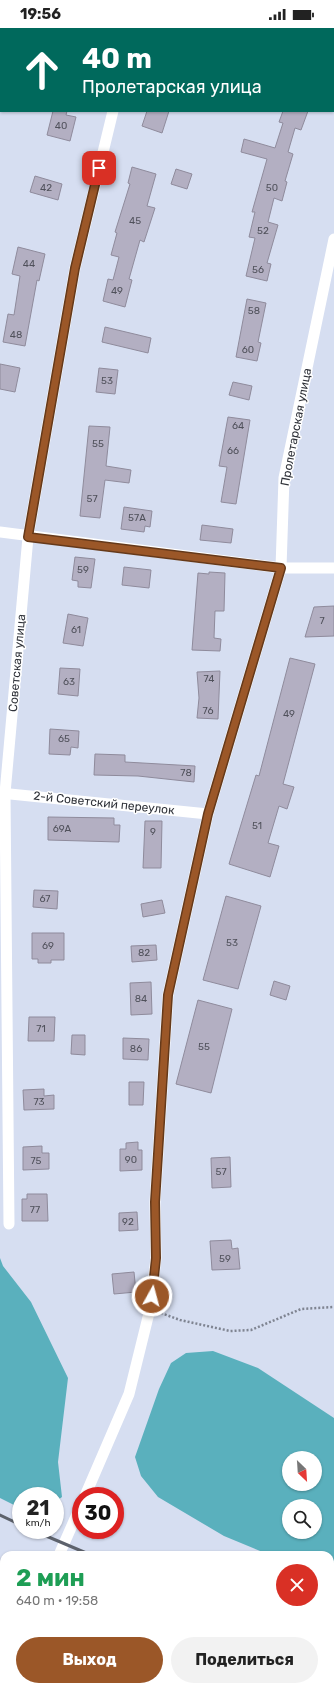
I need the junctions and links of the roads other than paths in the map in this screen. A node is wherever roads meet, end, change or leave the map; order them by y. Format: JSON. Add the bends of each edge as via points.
{"nodes":[{"id":1,"x":113,"y":112,"type":"edge"},
{"id":2,"x":334,"y":239,"type":"edge"},
{"id":3,"x":0,"y":532,"type":"edge"},
{"id":4,"x":28,"y":537,"type":"junction"},
{"id":5,"x":281,"y":568,"type":"junction"},
{"id":6,"x":334,"y":568,"type":"edge"},
{"id":7,"x":3,"y":793,"type":"edge"},
{"id":8,"x":208,"y":814,"type":"junction"},
{"id":9,"x":9,"y":1224,"type":"dead end"},
{"id":10,"x":89,"y":1487,"type":"edge"},
{"id":11,"x":72,"y":1525,"type":"edge"},
{"id":12,"x":60,"y":1551,"type":"edge"}],
"edges":[{"from":1,"to":4,"type":"street","name":"Советская улица","via":[[75,268]]},
{"from":2,"to":5,"type":"street","name":"Пролетарская улица","via":[[284,478]]},
{"from":3,"to":4,"type":"street"},
{"from":4,"to":5,"type":"street"},
{"from":4,"to":7,"type":"street","name":"Советская улица"},
{"from":5,"to":6,"type":"street"},
{"from":5,"to":8,"type":"street","name":"Пролетарская улица"},
{"from":7,"to":8,"type":"street","name":"2-й Советский переулок"},
{"from":7,"to":9,"type":"street","name":"Советская улица"},
{"from":8,"to":10,"type":"street","name":"Пролетарская улица","via":[[168,995],[155,1202],[156,1258],[150,1309],[130,1394]]},
{"from":11,"to":12,"type":"street"}]}
